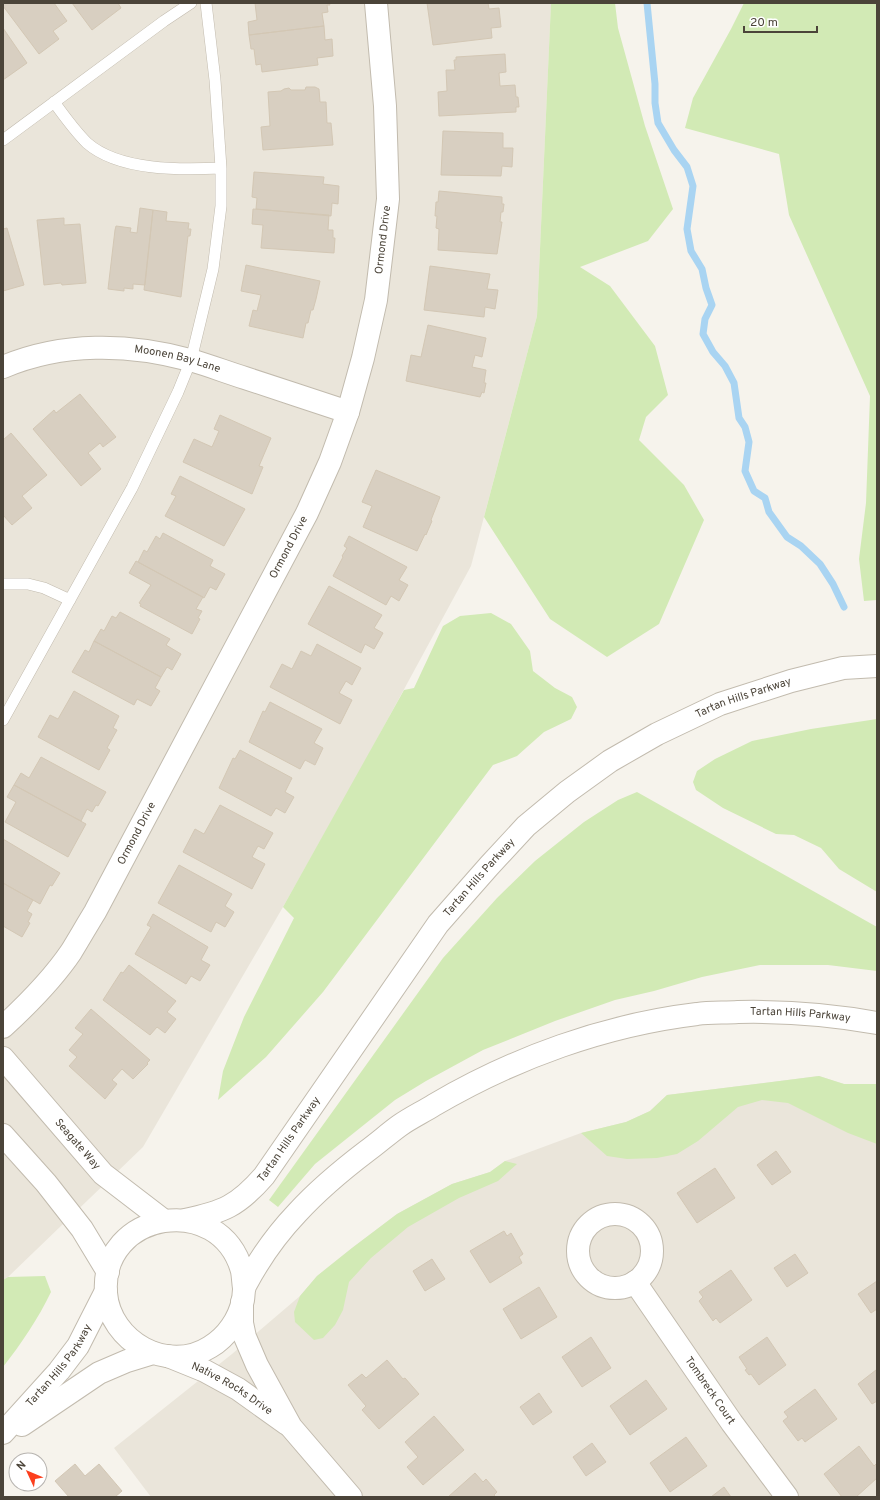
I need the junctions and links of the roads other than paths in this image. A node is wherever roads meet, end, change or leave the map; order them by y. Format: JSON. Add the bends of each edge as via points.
{"nodes":[{"id":1,"x":191,"y":3,"type":"edge"},
{"id":2,"x":206,"y":3,"type":"edge"},
{"id":3,"x":376,"y":3,"type":"edge"},
{"id":4,"x":54,"y":102,"type":"junction"},
{"id":5,"x":3,"y":140,"type":"edge"},
{"id":6,"x":221,"y":168,"type":"junction"},
{"id":7,"x":191,"y":360,"type":"junction"},
{"id":8,"x":3,"y":367,"type":"edge"},
{"id":9,"x":348,"y":412,"type":"junction"},
{"id":10,"x":3,"y":584,"type":"edge"},
{"id":11,"x":70,"y":600,"type":"junction"},
{"id":12,"x":877,"y":666,"type":"edge"},
{"id":13,"x":3,"y":720,"type":"edge"},
{"id":14,"x":877,"y":1023,"type":"edge"},
{"id":15,"x":3,"y":1027,"type":"edge"},
{"id":16,"x":3,"y":1058,"type":"edge"},
{"id":17,"x":3,"y":1135,"type":"edge"},
{"id":18,"x":163,"y":1220,"type":"junction"},
{"id":19,"x":185,"y":1220,"type":"junction"},
{"id":20,"x":107,"y":1281,"type":"junction"},
{"id":21,"x":635,"y":1282,"type":"dead end"},
{"id":22,"x":243,"y":1295,"type":"junction"},
{"id":23,"x":161,"y":1355,"type":"junction"},
{"id":24,"x":291,"y":1427,"type":"junction"},
{"id":25,"x":3,"y":1433,"type":"edge"},
{"id":26,"x":3,"y":1438,"type":"edge"},
{"id":27,"x":351,"y":1497,"type":"edge"},
{"id":28,"x":787,"y":1497,"type":"edge"}],
"edges":[{"from":1,"to":4,"type":"lane"},
{"from":2,"to":6,"type":"lane"},
{"from":3,"to":9,"type":"street","name":"Ormond Drive","via":[[385,106],[388,199],[376,300]]},
{"from":4,"to":5,"type":"lane"},
{"from":4,"to":6,"type":"lane","via":[[88,143],[114,159],[151,167],[193,170]]},
{"from":6,"to":7,"type":"lane","via":[[221,206],[213,269]]},
{"from":7,"to":8,"type":"street","name":"Moonen Bay Lane","via":[[130,348],[107,347],[64,350]]},
{"from":7,"to":9,"type":"street","name":"Moonen Bay Lane"},
{"from":7,"to":11,"type":"lane","via":[[132,488]]},
{"from":9,"to":15,"type":"street","name":"Ormond Drive","via":[[330,462],[307,513],[95,912],[71,952],[47,983]]},
{"from":10,"to":11,"type":"lane","via":[[28,584]]},
{"from":11,"to":13,"type":"lane"},
{"from":12,"to":19,"type":"street","name":"Tartan Hills Parkway","via":[[843,668],[791,680],[720,704],[610,761],[567,792],[526,826],[438,924],[255,1186],[222,1211]]},
{"from":14,"to":22,"type":"street","name":"Tartan Hills Parkway","via":[[839,1016],[774,1011],[699,1013],[634,1025],[568,1044],[520,1062],[465,1087],[400,1125],[343,1169],[311,1198],[279,1234],[263,1256]]},
{"from":16,"to":18,"type":"street","name":"Seagate Way","via":[[103,1174]]},
{"from":17,"to":20,"type":"street","via":[[46,1183],[82,1229]]},
{"from":18,"to":19,"type":"street","name":"Tartan Hills Parkway"},
{"from":18,"to":20,"type":"street","name":"Tartan Hills Parkway","via":[[138,1230],[128,1238],[112,1259]]},
{"from":19,"to":22,"type":"street","name":"Tartan Hills Parkway","via":[[200,1224],[227,1242],[242,1272]]},
{"from":20,"to":23,"type":"street","name":"Tartan Hills Parkway","via":[[108,1304],[120,1330],[140,1348]]},
{"from":20,"to":25,"type":"street","name":"Tartan Hills Parkway","via":[[78,1346]]},
{"from":21,"to":28,"type":"street","name":"Tombreck Court","via":[[732,1423]]},
{"from":22,"to":23,"type":"street","name":"Tartan Hills Parkway","via":[[238,1316],[231,1328],[210,1348],[182,1356]]},
{"from":22,"to":24,"type":"street","name":"Native Rocks Drive","via":[[242,1323],[249,1348]]},
{"from":23,"to":24,"type":"street","name":"Native Rocks Drive","via":[[205,1372],[238,1389]]},
{"from":23,"to":26,"type":"street","name":"Tartan Hills Parkway","via":[[127,1361],[99,1373]]},
{"from":24,"to":27,"type":"street","name":"Native Rocks Drive"}]}
